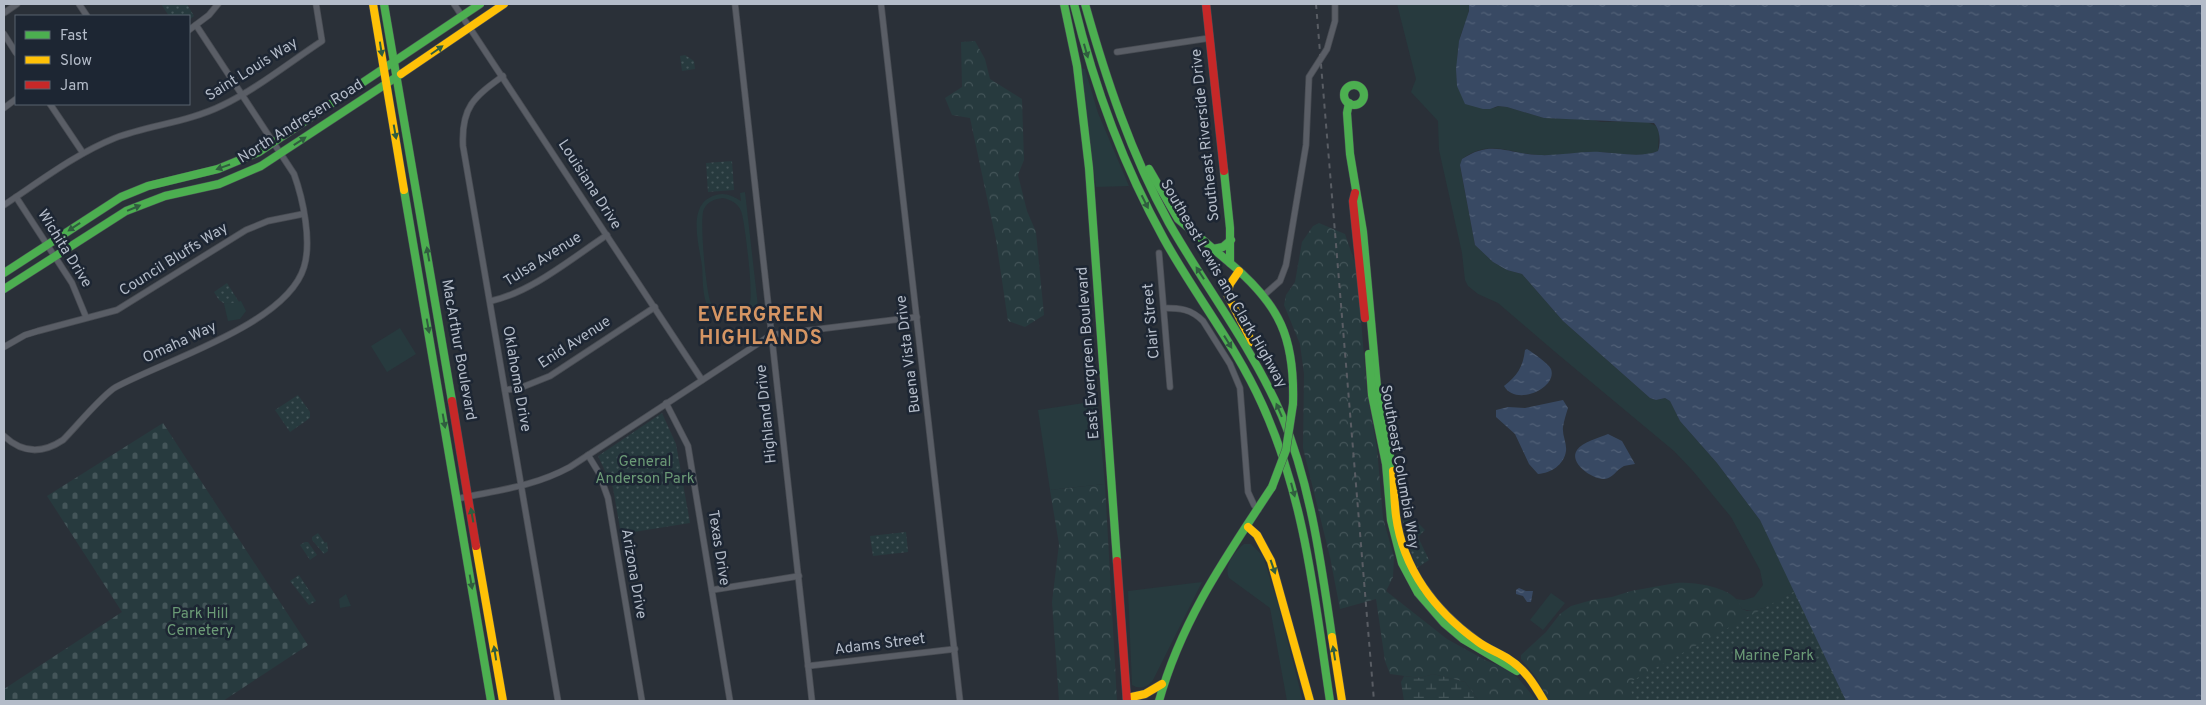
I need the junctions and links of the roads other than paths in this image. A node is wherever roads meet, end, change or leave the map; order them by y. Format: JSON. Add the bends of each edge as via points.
{"nodes":[{"id":1,"x":17,"y":4,"type":"edge"},
{"id":2,"x":79,"y":4,"type":"edge"},
{"id":3,"x":218,"y":4,"type":"edge"},
{"id":4,"x":316,"y":4,"type":"edge"},
{"id":5,"x":373,"y":4,"type":"edge"},
{"id":6,"x":384,"y":4,"type":"edge"},
{"id":7,"x":454,"y":4,"type":"edge"},
{"id":8,"x":480,"y":4,"type":"edge"},
{"id":9,"x":504,"y":4,"type":"edge"},
{"id":10,"x":735,"y":4,"type":"edge"},
{"id":11,"x":881,"y":4,"type":"edge"},
{"id":12,"x":1064,"y":4,"type":"edge"},
{"id":13,"x":1074,"y":4,"type":"edge"},
{"id":14,"x":1085,"y":4,"type":"edge"},
{"id":15,"x":1206,"y":4,"type":"edge"},
{"id":16,"x":1335,"y":4,"type":"edge"},
{"id":17,"x":4,"y":13,"type":"edge"},
{"id":18,"x":86,"y":15,"type":"edge"},
{"id":19,"x":463,"y":17,"type":"junction"},
{"id":20,"x":196,"y":25,"type":"junction"},
{"id":21,"x":470,"y":27,"type":"junction"},
{"id":22,"x":190,"y":29,"type":"edge"},
{"id":23,"x":4,"y":34,"type":"edge"},
{"id":24,"x":1210,"y":38,"type":"junction"},
{"id":25,"x":15,"y":51,"type":"edge"},
{"id":26,"x":1117,"y":52,"type":"dead end"},
{"id":27,"x":394,"y":63,"type":"junction"},
{"id":28,"x":384,"y":70,"type":"junction"},
{"id":29,"x":503,"y":76,"type":"junction"},
{"id":30,"x":397,"y":78,"type":"junction"},
{"id":31,"x":387,"y":84,"type":"junction"},
{"id":32,"x":243,"y":94,"type":"junction"},
{"id":33,"x":15,"y":100,"type":"edge"},
{"id":34,"x":1349,"y":103,"type":"dead end"},
{"id":35,"x":51,"y":105,"type":"edge"},
{"id":36,"x":4,"y":108,"type":"edge"},
{"id":37,"x":1122,"y":125,"type":"junction"},
{"id":38,"x":274,"y":142,"type":"junction"},
{"id":39,"x":83,"y":153,"type":"junction"},
{"id":40,"x":281,"y":153,"type":"junction"},
{"id":41,"x":16,"y":196,"type":"junction"},
{"id":42,"x":4,"y":205,"type":"edge"},
{"id":43,"x":303,"y":214,"type":"junction"},
{"id":44,"x":607,"y":235,"type":"junction"},
{"id":45,"x":1231,"y":240,"type":"junction"},
{"id":46,"x":47,"y":245,"type":"junction"},
{"id":47,"x":1213,"y":249,"type":"junction"},
{"id":48,"x":1159,"y":253,"type":"dead end"},
{"id":49,"x":54,"y":256,"type":"junction"},
{"id":50,"x":1230,"y":263,"type":"junction"},
{"id":51,"x":1239,"y":271,"type":"junction"},
{"id":52,"x":4,"y":273,"type":"edge"},
{"id":53,"x":4,"y":289,"type":"edge"},
{"id":54,"x":1264,"y":295,"type":"junction"},
{"id":55,"x":491,"y":301,"type":"junction"},
{"id":56,"x":655,"y":307,"type":"junction"},
{"id":57,"x":1164,"y":308,"type":"junction"},
{"id":58,"x":86,"y":317,"type":"junction"},
{"id":59,"x":917,"y":317,"type":"junction"},
{"id":60,"x":771,"y":335,"type":"junction"},
{"id":61,"x":4,"y":347,"type":"edge"},
{"id":62,"x":702,"y":380,"type":"junction"},
{"id":63,"x":1170,"y":387,"type":"dead end"},
{"id":64,"x":505,"y":390,"type":"junction"},
{"id":65,"x":1270,"y":390,"type":"junction"},
{"id":66,"x":666,"y":403,"type":"junction"},
{"id":67,"x":4,"y":436,"type":"edge"},
{"id":68,"x":588,"y":455,"type":"junction"},
{"id":69,"x":522,"y":487,"type":"junction"},
{"id":70,"x":469,"y":496,"type":"junction"},
{"id":71,"x":457,"y":499,"type":"junction"},
{"id":72,"x":1258,"y":510,"type":"junction"},
{"id":73,"x":1248,"y":527,"type":"junction"},
{"id":74,"x":799,"y":576,"type":"junction"},
{"id":75,"x":712,"y":590,"type":"junction"},
{"id":76,"x":955,"y":649,"type":"junction"},
{"id":77,"x":808,"y":666,"type":"junction"},
{"id":78,"x":1162,"y":684,"type":"junction"},
{"id":79,"x":1127,"y":700,"type":"edge"},
{"id":80,"x":492,"y":701,"type":"edge"},
{"id":81,"x":504,"y":701,"type":"edge"},
{"id":82,"x":558,"y":701,"type":"edge"},
{"id":83,"x":642,"y":701,"type":"edge"},
{"id":84,"x":730,"y":701,"type":"edge"},
{"id":85,"x":812,"y":701,"type":"edge"},
{"id":86,"x":960,"y":701,"type":"edge"},
{"id":87,"x":1159,"y":701,"type":"edge"},
{"id":88,"x":1310,"y":701,"type":"edge"},
{"id":89,"x":1330,"y":701,"type":"edge"},
{"id":90,"x":1342,"y":701,"type":"edge"},
{"id":91,"x":1544,"y":701,"type":"edge"}],
"edges":[{"from":1,"to":17,"type":"street"},
{"from":2,"to":18,"type":"street"},
{"from":3,"to":20,"type":"street"},
{"from":4,"to":32,"type":"street","name":"Saint Louis Way","via":[[322,41]]},
{"from":5,"to":28,"type":"main road","name":"MacArthur Boulevard","one_way":true},
{"from":6,"to":27,"type":"main road","name":"MacArthur Boulevard"},
{"from":7,"to":19,"type":"street","name":"Louisiana Drive"},
{"from":8,"to":19,"type":"main road","name":"North Andresen Road"},
{"from":9,"to":21,"type":"main road","name":"North Andresen Road"},
{"from":10,"to":60,"type":"street","name":"Highland Drive"},
{"from":11,"to":59,"type":"street","name":"Buena Vista Drive"},
{"from":12,"to":79,"type":"main road","name":"East Evergreen Boulevard","via":[[1078,74],[1089,168]]},
{"from":13,"to":89,"type":"main road","name":"Southeast Lewis and Clark Highway","one_way":true,"via":[[1106,113],[1137,187],[1164,240],[1247,374],[1276,436],[1297,502]]},
{"from":14,"to":37,"type":"main road","name":"Southeast Lewis and Clark Highway"},
{"from":15,"to":24,"type":"main road","name":"Southeast Riverside Drive"},
{"from":16,"to":54,"type":"street","via":[[1335,21],[1327,49],[1309,77],[1306,145],[1286,265],[1280,281]]},
{"from":19,"to":21,"type":"street","name":"Louisiana Drive"},
{"from":19,"to":27,"type":"main road","name":"North Andresen Road"},
{"from":20,"to":22,"type":"street"},
{"from":20,"to":32,"type":"street","name":"Omaha Way"},
{"from":21,"to":29,"type":"street","name":"Louisiana Drive"},
{"from":30,"to":21,"type":"main road","name":"North Andresen Road","one_way":true},
{"from":23,"to":25,"type":"street"},
{"from":24,"to":26,"type":"street"},
{"from":24,"to":45,"type":"main road","name":"Southeast Riverside Drive"},
{"from":27,"to":28,"type":"main road","name":"North Andresen Road"},
{"from":27,"to":30,"type":"main road","name":"MacArthur Boulevard"},
{"from":28,"to":31,"type":"main road","name":"MacArthur Boulevard"},
{"from":28,"to":38,"type":"main road","name":"North Andresen Road"},
{"from":29,"to":44,"type":"street","name":"Louisiana Drive"},
{"from":29,"to":55,"type":"street","name":"Oklahoma Drive","via":[[471,103],[463,129]]},
{"from":30,"to":31,"type":"main road","name":"North Andresen Road"},
{"from":70,"to":30,"type":"main road","name":"MacArthur Boulevard","one_way":true},
{"from":40,"to":31,"type":"main road","name":"North Andresen Road","one_way":true},
{"from":31,"to":71,"type":"main road","name":"MacArthur Boulevard","one_way":true},
{"from":32,"to":38,"type":"street","name":"Omaha Way"},
{"from":32,"to":39,"type":"street","name":"Saint Louis Way","via":[[208,112],[143,129]]},
{"from":33,"to":36,"type":"street"},
{"from":34,"to":91,"type":"main road","name":"Southeast Columbia Way","via":[[1347,119],[1363,232],[1378,398],[1392,462],[1399,532],[1407,558],[1422,587],[1441,611],[1478,642],[1523,670]]},
{"from":35,"to":39,"type":"street"},
{"from":37,"to":47,"type":"main road","via":[[1175,215]]},
{"from":65,"to":37,"type":"main road","name":"Southeast Lewis and Clark Highway","one_way":true,"via":[[1238,331],[1169,222]]},
{"from":38,"to":40,"type":"street","name":"Omaha Way"},
{"from":38,"to":46,"type":"main road","name":"North Andresen Road","one_way":true,"via":[[218,170],[148,186],[121,197]]},
{"from":39,"to":41,"type":"street","name":"Saint Louis Way"},
{"from":40,"to":43,"type":"street","name":"Omaha Way","via":[[294,174]]},
{"from":49,"to":40,"type":"main road","name":"North Andresen Road","one_way":true,"via":[[126,211],[165,196],[205,188],[240,176]]},
{"from":41,"to":42,"type":"street","name":"Saint Louis Way"},
{"from":41,"to":46,"type":"street","name":"Wichita Drive"},
{"from":43,"to":58,"type":"street","name":"Council Bluffs Way","via":[[268,221],[246,230],[130,303],[117,310]]},
{"from":43,"to":67,"type":"street","name":"Omaha Way","via":[[308,250],[304,268],[297,283],[279,302],[233,332],[114,388],[54,446],[40,451],[14,446]]},
{"from":44,"to":55,"type":"street","name":"Tulsa Avenue","via":[[521,291]]},
{"from":44,"to":56,"type":"street","name":"Louisiana Drive"},
{"from":45,"to":47,"type":"main road","via":[[1224,247]]},
{"from":45,"to":50,"type":"main road","name":"Southeast Riverside Drive"},
{"from":46,"to":49,"type":"street","name":"Wichita Drive"},
{"from":46,"to":52,"type":"main road","name":"North Andresen Road"},
{"from":47,"to":50,"type":"main road"},
{"from":48,"to":57,"type":"street","name":"Clair Street"},
{"from":49,"to":53,"type":"main road","name":"North Andresen Road"},
{"from":49,"to":58,"type":"street","name":"Wichita Drive","via":[[72,283]]},
{"from":50,"to":51,"type":"main road"},
{"from":51,"to":54,"type":"main road"},
{"from":51,"to":65,"type":"main road","via":[[1227,294],[1253,345]]},
{"from":54,"to":72,"type":"main road","bridge":true,"via":[[1287,339],[1293,368],[1293,404],[1286,450],[1272,487]]},
{"from":55,"to":64,"type":"street","name":"Oklahoma Drive"},
{"from":56,"to":62,"type":"street","name":"Louisiana Drive"},
{"from":56,"to":64,"type":"street","name":"Enid Avenue","via":[[550,376],[520,388]]},
{"from":57,"to":63,"type":"street","name":"Clair Street"},
{"from":57,"to":72,"type":"street","via":[[1190,310],[1197,315],[1236,376],[1240,388],[1248,492]]},
{"from":58,"to":61,"type":"street","name":"Council Bluffs Way","via":[[24,336]]},
{"from":59,"to":60,"type":"street"},
{"from":59,"to":76,"type":"street","name":"Buena Vista Drive"},
{"from":60,"to":62,"type":"street"},
{"from":60,"to":74,"type":"street","name":"Highland Drive"},
{"from":62,"to":66,"type":"street"},
{"from":64,"to":69,"type":"street","name":"Oklahoma Drive"},
{"from":90,"to":65,"type":"main road","name":"Southeast Lewis and Clark Highway","one_way":true,"via":[[1307,493],[1294,446]]},
{"from":66,"to":68,"type":"street"},
{"from":66,"to":75,"type":"street","name":"Texas Drive","via":[[688,446]]},
{"from":68,"to":69,"type":"street","via":[[550,478]]},
{"from":68,"to":83,"type":"street","name":"Arizona Drive","via":[[606,492]]},
{"from":69,"to":70,"type":"street"},
{"from":69,"to":82,"type":"street","name":"Oklahoma Drive"},
{"from":70,"to":71,"type":"street"},
{"from":81,"to":70,"type":"main road","name":"MacArthur Boulevard","one_way":true},
{"from":71,"to":80,"type":"main road","name":"MacArthur Boulevard","one_way":true},
{"from":72,"to":73,"type":"main road"},
{"from":73,"to":78,"type":"main road","via":[[1199,601]]},
{"from":73,"to":88,"type":"main road","one_way":true,"via":[[1256,534],[1271,561]]},
{"from":74,"to":75,"type":"street"},
{"from":74,"to":77,"type":"street","name":"Highland Drive"},
{"from":75,"to":84,"type":"street","name":"Texas Drive"},
{"from":76,"to":77,"type":"street","name":"Adams Street"},
{"from":76,"to":86,"type":"street","name":"Buena Vista Drive"},
{"from":77,"to":85,"type":"street","name":"Highland Drive"},
{"from":78,"to":79,"type":"main road"},
{"from":78,"to":87,"type":"main road"}]}
